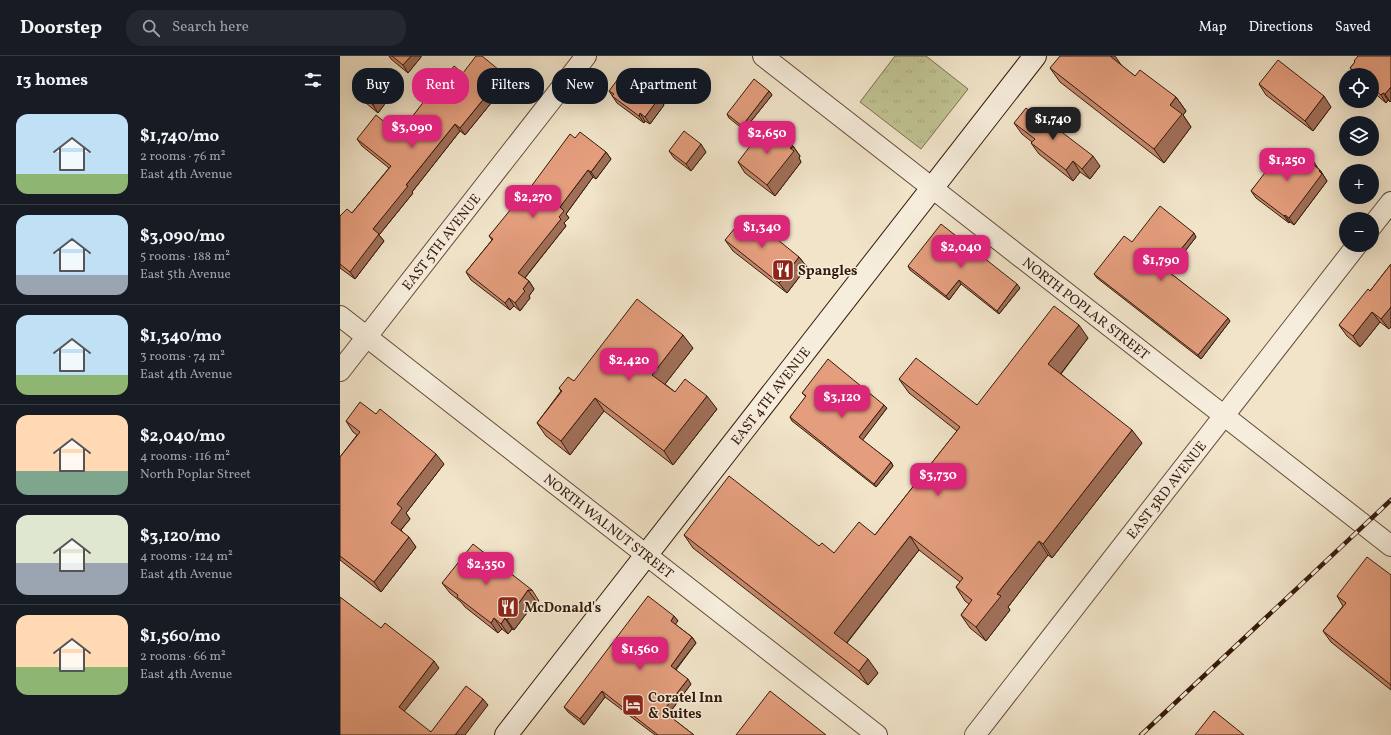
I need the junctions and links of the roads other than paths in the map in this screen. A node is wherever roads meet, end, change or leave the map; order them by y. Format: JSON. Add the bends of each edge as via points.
{"nodes":[{"id":1,"x":586,"y":56,"type":"edge"},
{"id":2,"x":763,"y":56,"type":"edge"},
{"id":3,"x":1035,"y":56,"type":"edge"},
{"id":4,"x":932,"y":188,"type":"junction"},
{"id":5,"x":1391,"y":202,"type":"edge"},
{"id":6,"x":1379,"y":217,"type":"edge"},
{"id":7,"x":1352,"y":252,"type":"edge"},
{"id":8,"x":340,"y":316,"type":"edge"},
{"id":9,"x":367,"y":337,"type":"junction"},
{"id":10,"x":340,"y":371,"type":"edge"},
{"id":11,"x":1224,"y":416,"type":"junction"},
{"id":12,"x":1391,"y":546,"type":"edge"},
{"id":13,"x":646,"y":554,"type":"junction"},
{"id":14,"x":506,"y":735,"type":"edge"},
{"id":15,"x":877,"y":735,"type":"edge"},
{"id":16,"x":974,"y":735,"type":"edge"}],
"edges":[{"from":1,"to":9,"type":"street","name":"EAST 5TH AVENUE"},
{"from":2,"to":4,"type":"street","name":"NORTH POPLAR STREET"},
{"from":3,"to":4,"type":"main road","name":"EAST 4TH AVENUE"},
{"from":4,"to":11,"type":"street","name":"NORTH POPLAR STREET"},
{"from":4,"to":13,"type":"main road","name":"EAST 4TH AVENUE"},
{"from":5,"to":6,"type":"street"},
{"from":7,"to":11,"type":"street","name":"EAST 3RD AVENUE"},
{"from":8,"to":9,"type":"street","name":"NORTH WALNUT STREET"},
{"from":9,"to":10,"type":"street","name":"EAST 5TH AVENUE"},
{"from":9,"to":13,"type":"street","name":"NORTH WALNUT STREET"},
{"from":11,"to":12,"type":"street","name":"NORTH POPLAR STREET"},
{"from":11,"to":16,"type":"street","name":"EAST 3RD AVENUE"},
{"from":13,"to":14,"type":"main road","name":"EAST 4TH AVENUE"},
{"from":13,"to":15,"type":"street","name":"NORTH WALNUT STREET"}]}
